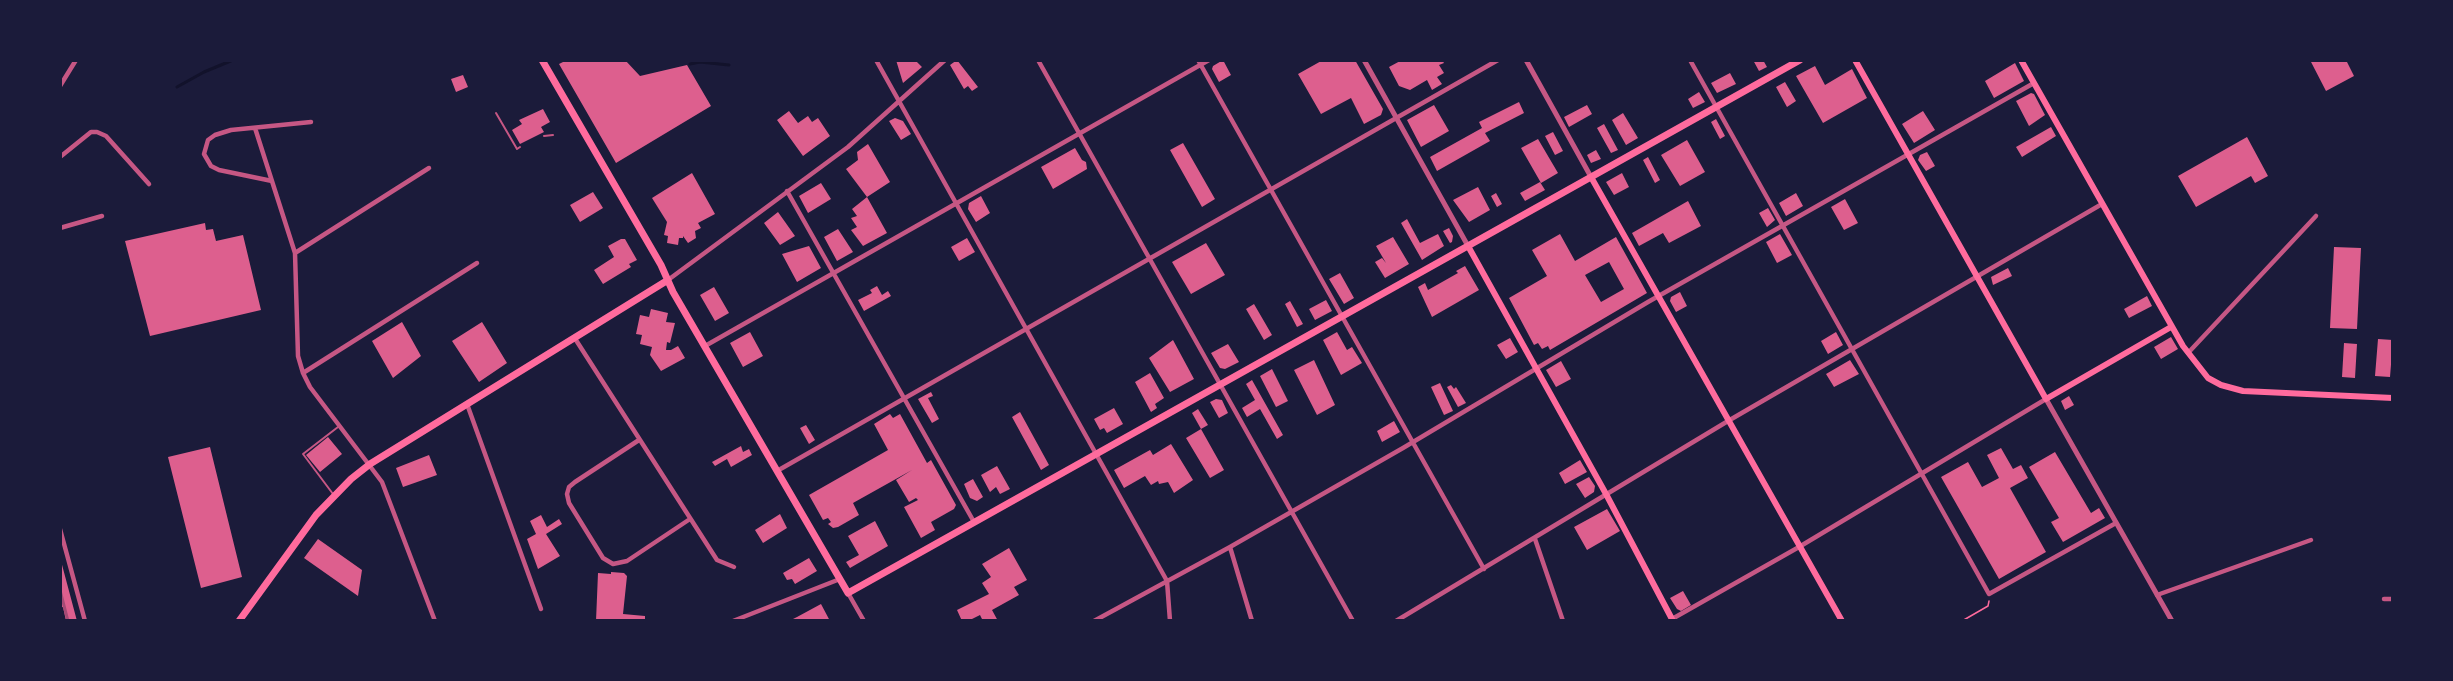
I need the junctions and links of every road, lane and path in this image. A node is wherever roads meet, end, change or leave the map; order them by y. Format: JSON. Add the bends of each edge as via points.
{"nodes":[{"id":1,"x":76,"y":60,"type":"edge"},
{"id":2,"x":542,"y":60,"type":"edge"},
{"id":3,"x":876,"y":60,"type":"edge"},
{"id":4,"x":945,"y":60,"type":"edge"},
{"id":5,"x":1038,"y":60,"type":"edge"},
{"id":6,"x":1209,"y":60,"type":"edge"},
{"id":7,"x":1365,"y":60,"type":"edge"},
{"id":8,"x":1498,"y":60,"type":"edge"},
{"id":9,"x":1526,"y":60,"type":"edge"},
{"id":10,"x":1690,"y":60,"type":"edge"},
{"id":11,"x":1800,"y":60,"type":"edge"},
{"id":12,"x":1855,"y":60,"type":"edge"},
{"id":13,"x":2021,"y":60,"type":"edge"},
{"id":14,"x":1199,"y":62,"type":"edge"},
{"id":15,"x":2034,"y":83,"type":"junction"},
{"id":16,"x":60,"y":86,"type":"edge"},
{"id":17,"x":899,"y":101,"type":"junction"},
{"id":18,"x":1716,"y":107,"type":"junction"},
{"id":19,"x":496,"y":113,"type":"dead end"},
{"id":20,"x":1397,"y":118,"type":"junction"},
{"id":21,"x":312,"y":122,"type":"dead end"},
{"id":22,"x":255,"y":128,"type":"junction"},
{"id":23,"x":1080,"y":133,"type":"junction"},
{"id":24,"x":553,"y":135,"type":"dead end"},
{"id":25,"x":544,"y":136,"type":"dead end"},
{"id":26,"x":520,"y":147,"type":"dead end"},
{"id":27,"x":1908,"y":155,"type":"junction"},
{"id":28,"x":60,"y":157,"type":"edge"},
{"id":29,"x":429,"y":168,"type":"dead end"},
{"id":30,"x":1591,"y":177,"type":"junction"},
{"id":31,"x":272,"y":181,"type":"junction"},
{"id":32,"x":149,"y":184,"type":"dead end"},
{"id":33,"x":1270,"y":189,"type":"junction"},
{"id":34,"x":787,"y":191,"type":"junction"},
{"id":35,"x":389,"y":194,"type":"junction"},
{"id":36,"x":393,"y":201,"type":"dead end"},
{"id":37,"x":956,"y":203,"type":"junction"},
{"id":38,"x":2102,"y":204,"type":"junction"},
{"id":39,"x":102,"y":216,"type":"dead end"},
{"id":40,"x":2316,"y":216,"type":"dead end"},
{"id":41,"x":1783,"y":226,"type":"junction"},
{"id":42,"x":60,"y":228,"type":"edge"},
{"id":43,"x":1468,"y":246,"type":"junction"},
{"id":44,"x":295,"y":253,"type":"junction"},
{"id":45,"x":1150,"y":258,"type":"junction"},
{"id":46,"x":477,"y":263,"type":"dead end"},
{"id":47,"x":833,"y":273,"type":"junction"},
{"id":48,"x":1977,"y":276,"type":"junction"},
{"id":49,"x":668,"y":280,"type":"junction"},
{"id":50,"x":1658,"y":296,"type":"junction"},
{"id":51,"x":1343,"y":316,"type":"junction"},
{"id":52,"x":2172,"y":327,"type":"junction"},
{"id":53,"x":1027,"y":328,"type":"junction"},
{"id":54,"x":574,"y":337,"type":"junction"},
{"id":55,"x":705,"y":346,"type":"junction"},
{"id":56,"x":1852,"y":349,"type":"junction"},
{"id":57,"x":2188,"y":353,"type":"junction"},
{"id":58,"x":1536,"y":369,"type":"junction"},
{"id":59,"x":303,"y":373,"type":"junction"},
{"id":60,"x":1221,"y":385,"type":"junction"},
{"id":61,"x":904,"y":398,"type":"junction"},
{"id":62,"x":2393,"y":398,"type":"edge"},
{"id":63,"x":2046,"y":399,"type":"junction"},
{"id":64,"x":467,"y":404,"type":"junction"},
{"id":65,"x":1728,"y":421,"type":"junction"},
{"id":66,"x":340,"y":425,"type":"junction"},
{"id":67,"x":639,"y":440,"type":"junction"},
{"id":68,"x":1412,"y":442,"type":"junction"},
{"id":69,"x":1096,"y":454,"type":"junction"},
{"id":70,"x":370,"y":464,"type":"junction"},
{"id":71,"x":777,"y":471,"type":"junction"},
{"id":72,"x":1921,"y":473,"type":"junction"},
{"id":73,"x":1606,"y":494,"type":"junction"},
{"id":74,"x":334,"y":495,"type":"junction"},
{"id":75,"x":1291,"y":511,"type":"junction"},
{"id":76,"x":690,"y":519,"type":"junction"},
{"id":77,"x":974,"y":522,"type":"junction"},
{"id":78,"x":2116,"y":523,"type":"junction"},
{"id":79,"x":60,"y":529,"type":"edge"},
{"id":80,"x":1535,"y":539,"type":"junction"},
{"id":81,"x":2311,"y":540,"type":"dead end"},
{"id":82,"x":1230,"y":547,"type":"junction"},
{"id":83,"x":1799,"y":547,"type":"junction"},
{"id":84,"x":734,"y":567,"type":"dead end"},
{"id":85,"x":1484,"y":569,"type":"junction"},
{"id":86,"x":840,"y":579,"type":"junction"},
{"id":87,"x":1167,"y":581,"type":"junction"},
{"id":88,"x":848,"y":593,"type":"junction"},
{"id":89,"x":1989,"y":594,"type":"junction"},
{"id":90,"x":2157,"y":595,"type":"junction"},
{"id":91,"x":2384,"y":599,"type":"dead end"},
{"id":92,"x":2393,"y":599,"type":"edge"},
{"id":93,"x":541,"y":609,"type":"dead end"},
{"id":94,"x":1673,"y":620,"type":"edge"},
{"id":95,"x":85,"y":621,"type":"edge"},
{"id":96,"x":239,"y":621,"type":"edge"},
{"id":97,"x":435,"y":621,"type":"edge"},
{"id":98,"x":733,"y":621,"type":"edge"},
{"id":99,"x":864,"y":621,"type":"edge"},
{"id":100,"x":1094,"y":621,"type":"edge"},
{"id":101,"x":1170,"y":621,"type":"edge"},
{"id":102,"x":1251,"y":621,"type":"edge"},
{"id":103,"x":1353,"y":621,"type":"edge"},
{"id":104,"x":1396,"y":621,"type":"edge"},
{"id":105,"x":1563,"y":621,"type":"edge"},
{"id":106,"x":1842,"y":621,"type":"edge"},
{"id":107,"x":1962,"y":621,"type":"edge"},
{"id":108,"x":2172,"y":621,"type":"edge"}],
"edges":[{"from":1,"to":16,"type":"street"},
{"from":2,"to":49,"type":"main road"},
{"from":3,"to":17,"type":"street"},
{"from":4,"to":17,"type":"street"},
{"from":5,"to":23,"type":"street"},
{"from":6,"to":14,"type":"street"},
{"from":7,"to":20,"type":"street"},
{"from":8,"to":20,"type":"street"},
{"from":9,"to":30,"type":"street"},
{"from":10,"to":18,"type":"street"},
{"from":11,"to":18,"type":"main road"},
{"from":12,"to":27,"type":"main road"},
{"from":13,"to":15,"type":"main road"},
{"from":14,"to":23,"type":"street"},
{"from":14,"to":33,"type":"street"},
{"from":15,"to":27,"type":"street"},
{"from":15,"to":38,"type":"main road"},
{"from":17,"to":34,"type":"street","via":[[848,147]]},
{"from":17,"to":37,"type":"street"},
{"from":18,"to":30,"type":"main road"},
{"from":18,"to":41,"type":"street"},
{"from":19,"to":26,"type":"lane","via":[[517,149]]},
{"from":20,"to":33,"type":"street"},
{"from":20,"to":43,"type":"street"},
{"from":21,"to":22,"type":"street"},
{"from":22,"to":31,"type":"street"},
{"from":22,"to":31,"type":"street","via":[[214,135],[204,154],[211,166],[219,170]]},
{"from":23,"to":37,"type":"street"},
{"from":23,"to":45,"type":"street"},
{"from":24,"to":25,"type":"lane"},
{"from":27,"to":41,"type":"street"},
{"from":27,"to":48,"type":"main road"},
{"from":28,"to":32,"type":"street","via":[[91,132],[97,132],[106,136]]},
{"from":29,"to":35,"type":"street"},
{"from":30,"to":43,"type":"main road"},
{"from":30,"to":50,"type":"main road"},
{"from":31,"to":44,"type":"street"},
{"from":33,"to":45,"type":"street"},
{"from":33,"to":51,"type":"street"},
{"from":34,"to":47,"type":"street"},
{"from":34,"to":49,"type":"street"},
{"from":35,"to":36,"type":"street"},
{"from":35,"to":44,"type":"street"},
{"from":37,"to":47,"type":"street"},
{"from":37,"to":53,"type":"street"},
{"from":38,"to":48,"type":"street"},
{"from":38,"to":52,"type":"main road"},
{"from":39,"to":42,"type":"street"},
{"from":40,"to":57,"type":"street"},
{"from":41,"to":50,"type":"street"},
{"from":41,"to":56,"type":"street"},
{"from":43,"to":51,"type":"main road"},
{"from":43,"to":58,"type":"main road"},
{"from":44,"to":59,"type":"street","via":[[298,356]]},
{"from":45,"to":53,"type":"street"},
{"from":45,"to":60,"type":"street"},
{"from":46,"to":59,"type":"street"},
{"from":47,"to":55,"type":"street"},
{"from":47,"to":61,"type":"street"},
{"from":48,"to":56,"type":"street"},
{"from":48,"to":63,"type":"main road"},
{"from":49,"to":54,"type":"main road"},
{"from":49,"to":55,"type":"main road"},
{"from":50,"to":58,"type":"street"},
{"from":50,"to":65,"type":"main road"},
{"from":51,"to":60,"type":"main road"},
{"from":51,"to":68,"type":"street"},
{"from":52,"to":57,"type":"main road"},
{"from":52,"to":63,"type":"main road"},
{"from":53,"to":61,"type":"street"},
{"from":53,"to":69,"type":"street"},
{"from":54,"to":64,"type":"main road"},
{"from":54,"to":67,"type":"street"},
{"from":55,"to":71,"type":"main road"},
{"from":56,"to":65,"type":"street"},
{"from":56,"to":72,"type":"street"},
{"from":57,"to":62,"type":"main road","via":[[2208,378],[2243,391]]},
{"from":58,"to":68,"type":"street"},
{"from":58,"to":73,"type":"main road"},
{"from":59,"to":66,"type":"street"},
{"from":60,"to":69,"type":"main road"},
{"from":60,"to":75,"type":"street"},
{"from":61,"to":71,"type":"street"},
{"from":61,"to":77,"type":"street"},
{"from":63,"to":72,"type":"street"},
{"from":63,"to":78,"type":"street"},
{"from":64,"to":70,"type":"main road"},
{"from":64,"to":93,"type":"street"},
{"from":65,"to":73,"type":"street"},
{"from":65,"to":83,"type":"main road"},
{"from":66,"to":70,"type":"street"},
{"from":66,"to":74,"type":"lane","via":[[303,454]]},
{"from":67,"to":76,"type":"street"},
{"from":67,"to":76,"type":"street","via":[[575,482],[567,494],[603,558],[613,564],[627,561]]},
{"from":68,"to":75,"type":"street"},
{"from":68,"to":85,"type":"street"},
{"from":69,"to":77,"type":"main road"},
{"from":69,"to":87,"type":"street"},
{"from":70,"to":74,"type":"main road"},
{"from":70,"to":97,"type":"street","via":[[382,482]]},
{"from":71,"to":86,"type":"main road"},
{"from":72,"to":83,"type":"street"},
{"from":72,"to":89,"type":"street"},
{"from":73,"to":80,"type":"street"},
{"from":73,"to":94,"type":"main road"},
{"from":74,"to":96,"type":"main road"},
{"from":75,"to":82,"type":"street"},
{"from":75,"to":103,"type":"street"},
{"from":76,"to":84,"type":"street","via":[[717,560]]},
{"from":77,"to":88,"type":"main road"},
{"from":78,"to":89,"type":"street"},
{"from":78,"to":90,"type":"street"},
{"from":79,"to":95,"type":"street"},
{"from":80,"to":85,"type":"street"},
{"from":80,"to":105,"type":"street"},
{"from":81,"to":90,"type":"street"},
{"from":82,"to":87,"type":"street"},
{"from":82,"to":102,"type":"street"},
{"from":83,"to":94,"type":"street"},
{"from":83,"to":106,"type":"main road"},
{"from":85,"to":104,"type":"street"},
{"from":86,"to":88,"type":"main road"},
{"from":86,"to":98,"type":"street"},
{"from":87,"to":100,"type":"street"},
{"from":87,"to":101,"type":"street"},
{"from":88,"to":99,"type":"street"},
{"from":89,"to":107,"type":"path","via":[[1988,606]]},
{"from":90,"to":108,"type":"street"},
{"from":91,"to":92,"type":"street"}]}
